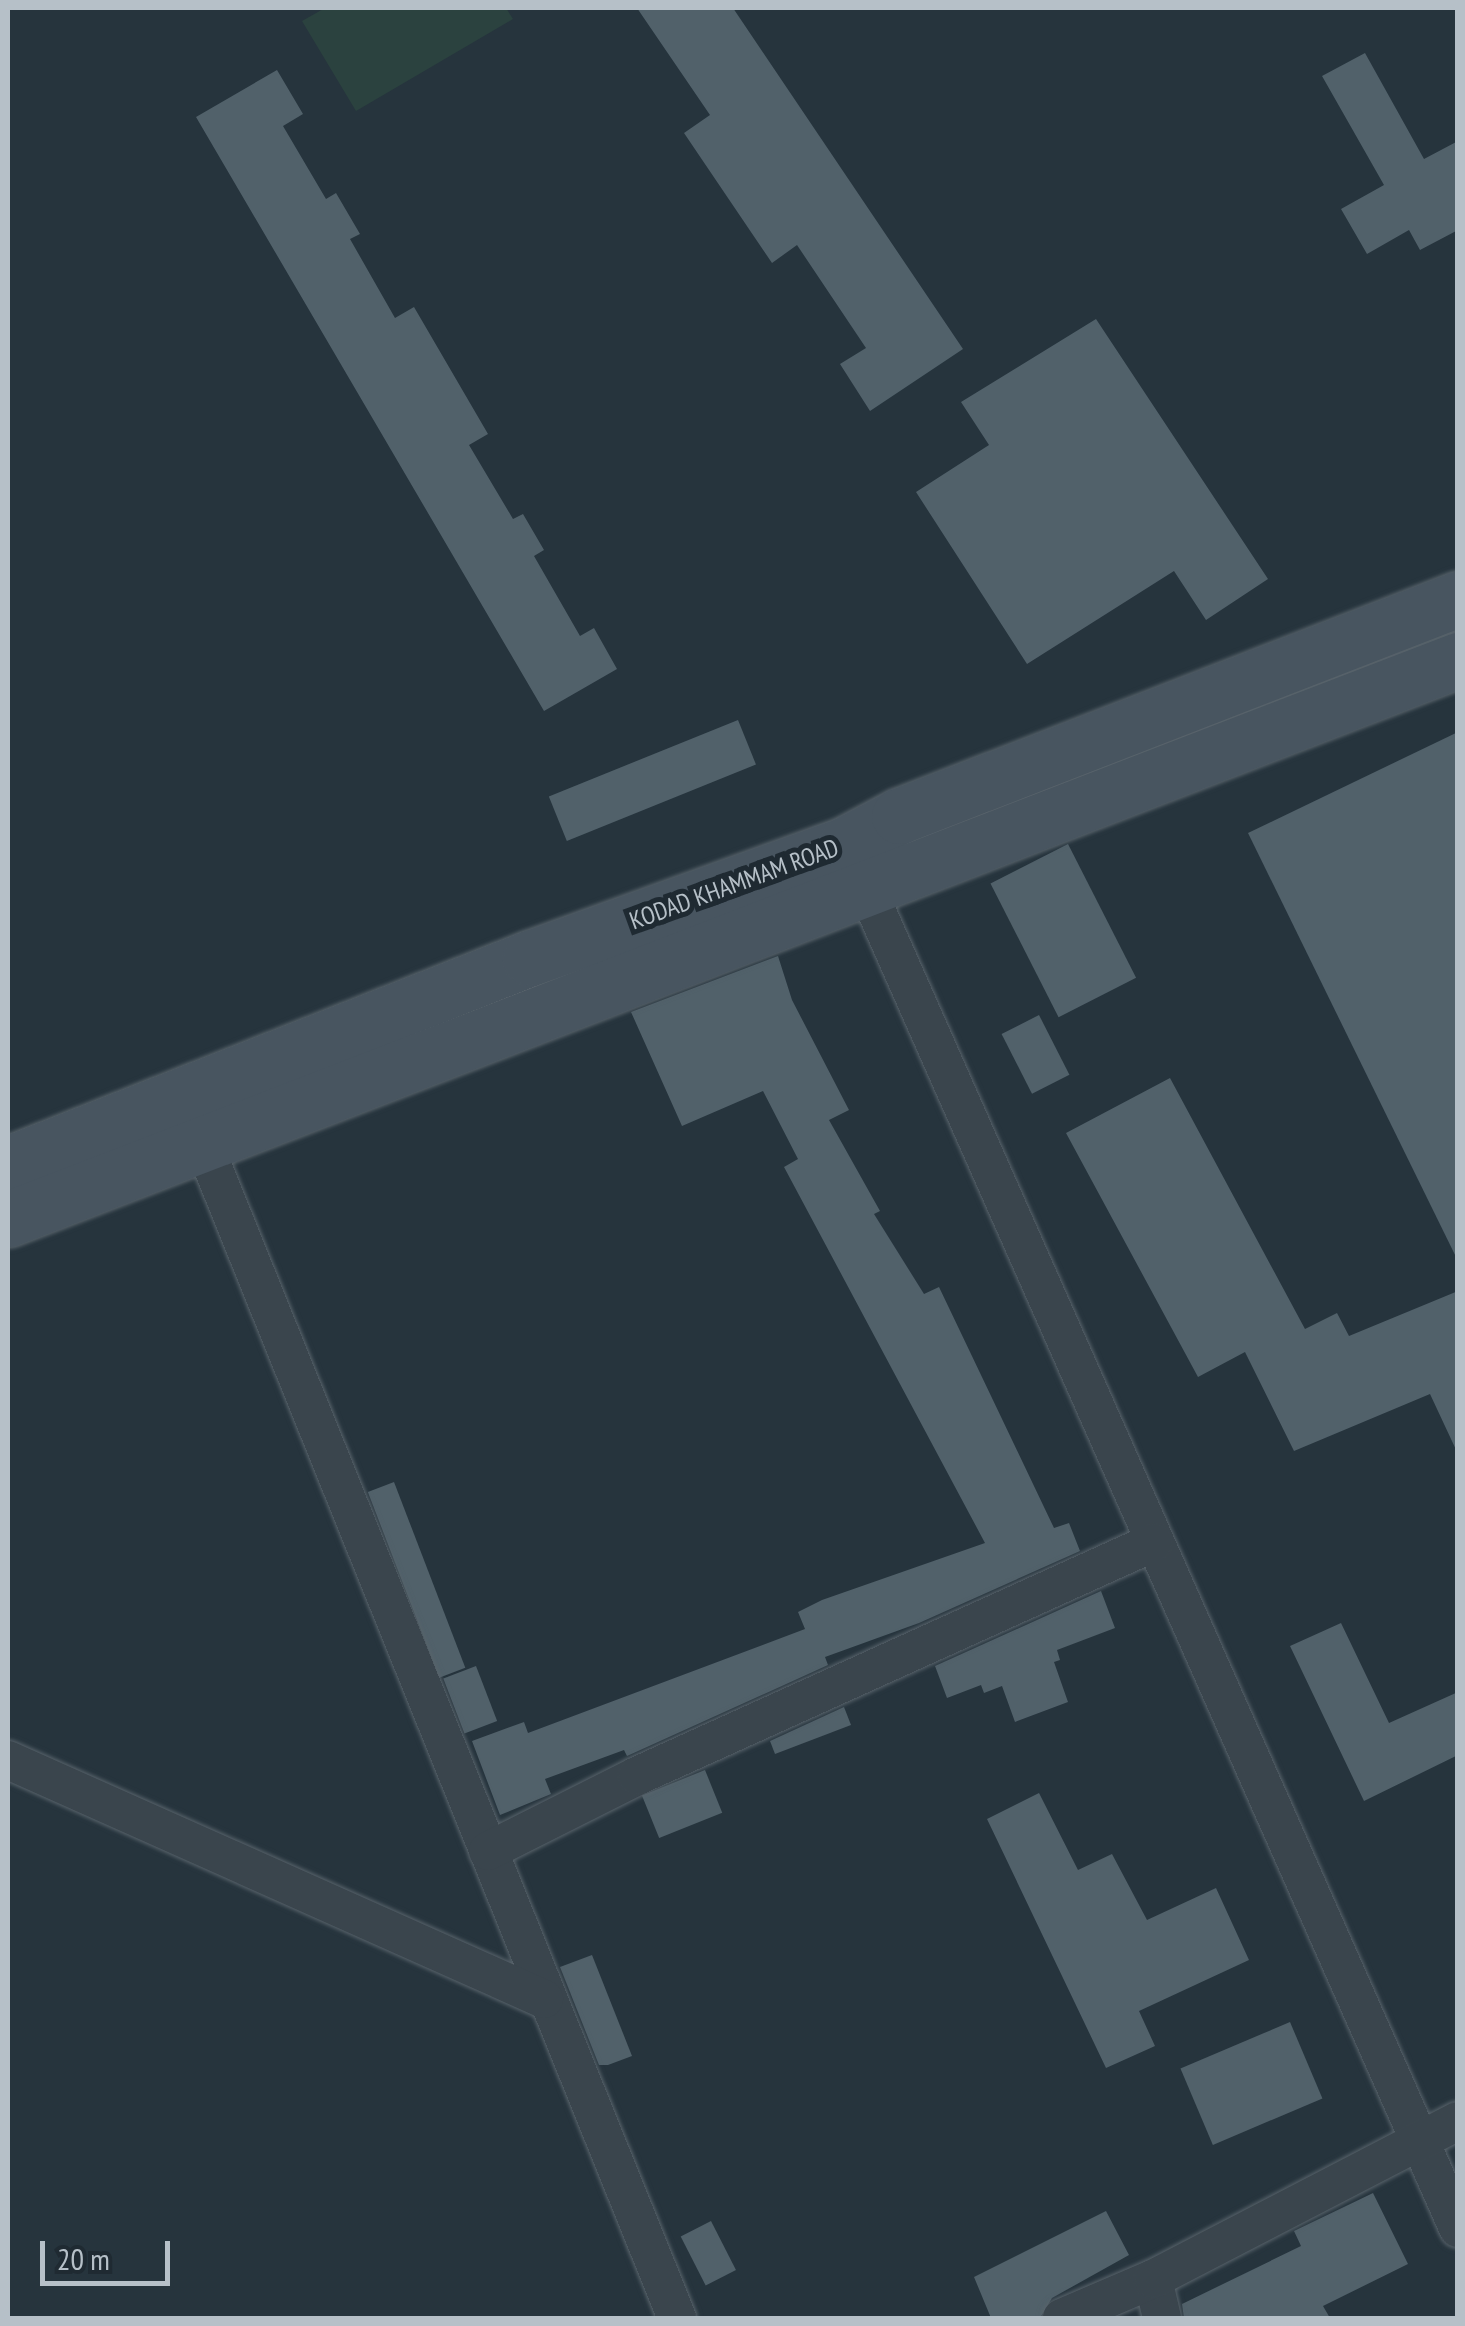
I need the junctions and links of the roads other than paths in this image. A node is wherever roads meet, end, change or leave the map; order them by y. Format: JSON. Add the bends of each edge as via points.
{"nodes":[{"id":1,"x":1458,"y":599,"type":"edge"},
{"id":2,"x":1458,"y":660,"type":"edge"},
{"id":3,"x":855,"y":864,"type":"junction"},
{"id":4,"x":203,"y":1143,"type":"junction"},
{"id":5,"x":8,"y":1164,"type":"edge"},
{"id":6,"x":8,"y":1219,"type":"edge"},
{"id":7,"x":1154,"y":1542,"type":"junction"},
{"id":8,"x":8,"y":1760,"type":"edge"},
{"id":9,"x":488,"y":1851,"type":"junction"},
{"id":10,"x":544,"y":1998,"type":"junction"},
{"id":11,"x":1458,"y":2121,"type":"edge"},
{"id":12,"x":1418,"y":2140,"type":"junction"},
{"id":13,"x":1458,"y":2228,"type":"edge"},
{"id":14,"x":1152,"y":2279,"type":"junction"},
{"id":15,"x":677,"y":2318,"type":"edge"},
{"id":16,"x":1062,"y":2318,"type":"edge"},
{"id":17,"x":1162,"y":2318,"type":"edge"}],
"edges":[{"from":1,"to":3,"type":"main road","name":"KODAD KHAMMAM ROAD","via":[[899,816]]},
{"from":2,"to":3,"type":"main road","name":"KODAD KHAMMAM ROAD"},
{"from":3,"to":4,"type":"main road","name":"KODAD KHAMMAM ROAD"},
{"from":3,"to":5,"type":"main road","name":"KODAD KHAMMAM ROAD","via":[[530,958]]},
{"from":3,"to":7,"type":"street"},
{"from":4,"to":6,"type":"main road","name":"KODAD KHAMMAM ROAD"},
{"from":4,"to":9,"type":"street"},
{"from":7,"to":9,"type":"street","via":[[637,1776]]},
{"from":7,"to":12,"type":"street"},
{"from":8,"to":10,"type":"street"},
{"from":9,"to":10,"type":"street"},
{"from":10,"to":15,"type":"street"},
{"from":11,"to":12,"type":"street"},
{"from":12,"to":13,"type":"street"},
{"from":12,"to":14,"type":"street"},
{"from":14,"to":16,"type":"street"},
{"from":14,"to":17,"type":"street"}]}
